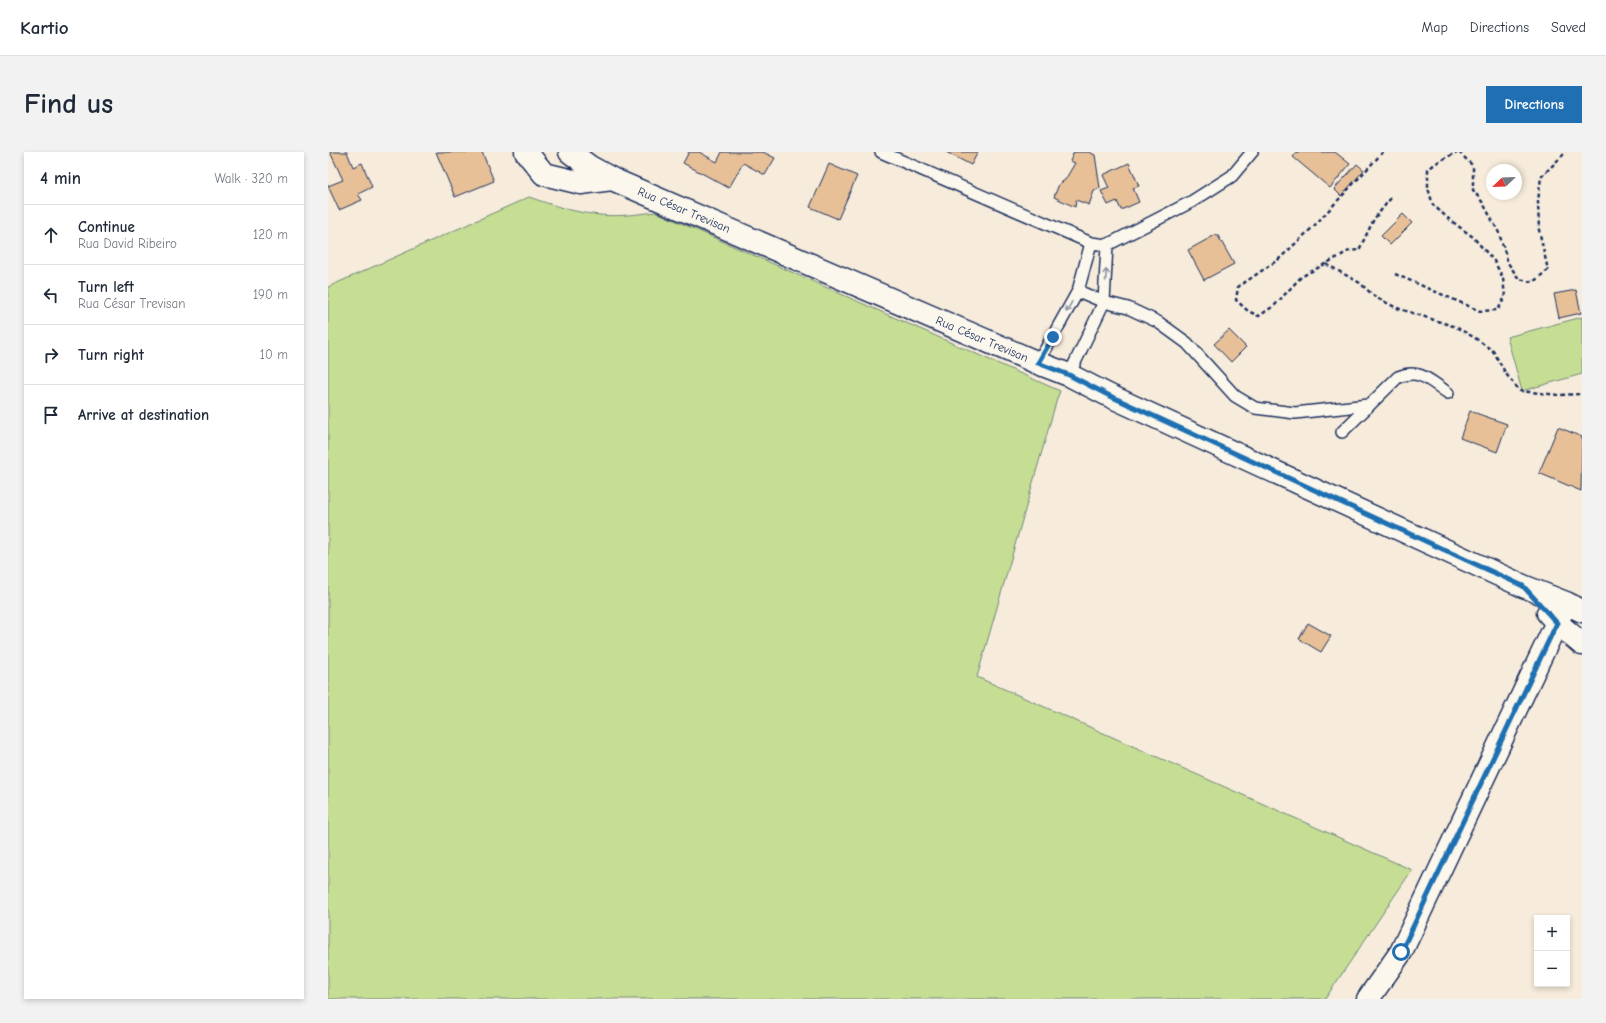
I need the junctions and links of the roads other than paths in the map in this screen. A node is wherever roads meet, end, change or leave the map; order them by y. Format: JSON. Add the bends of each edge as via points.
{"nodes":[{"id":1,"x":526,"y":152,"type":"edge"},
{"id":2,"x":570,"y":152,"type":"edge"},
{"id":3,"x":881,"y":152,"type":"edge"},
{"id":4,"x":1252,"y":152,"type":"edge"},
{"id":5,"x":590,"y":168,"type":"edge"},
{"id":6,"x":1091,"y":244,"type":"junction"},
{"id":7,"x":1107,"y":245,"type":"junction"},
{"id":8,"x":1078,"y":291,"type":"junction"},
{"id":9,"x":1104,"y":302,"type":"junction"},
{"id":10,"x":1038,"y":363,"type":"junction"},
{"id":11,"x":1069,"y":375,"type":"junction"},
{"id":12,"x":1448,"y":393,"type":"dead end"},
{"id":13,"x":1368,"y":405,"type":"junction"},
{"id":14,"x":1342,"y":432,"type":"dead end"},
{"id":15,"x":1523,"y":586,"type":"junction"},
{"id":16,"x":1574,"y":607,"type":"edge"},
{"id":17,"x":1557,"y":623,"type":"junction"},
{"id":18,"x":1582,"y":644,"type":"edge"},
{"id":19,"x":1368,"y":999,"type":"edge"}],
"edges":[{"from":1,"to":5,"type":"street","via":[[544,174]]},
{"from":2,"to":5,"type":"street"},
{"from":3,"to":6,"type":"lane"},
{"from":4,"to":7,"type":"lane","via":[[1232,176],[1191,202]]},
{"from":5,"to":10,"type":"street","name":"Rua César Trevisan"},
{"from":6,"to":7,"type":"lane"},
{"from":6,"to":8,"type":"lane"},
{"from":9,"to":7,"type":"lane","one_way":true},
{"from":8,"to":9,"type":"lane"},
{"from":8,"to":10,"type":"lane","one_way":true},
{"from":9,"to":11,"type":"lane"},
{"from":9,"to":13,"type":"lane","via":[[1128,308],[1158,322],[1187,344],[1234,396],[1254,408],[1295,413]]},
{"from":10,"to":11,"type":"street","name":"Rua César Trevisan"},
{"from":11,"to":15,"type":"street","name":"Rua César Trevisan"},
{"from":12,"to":13,"type":"lane","via":[[1421,375],[1408,373],[1398,377]]},
{"from":13,"to":14,"type":"lane"},
{"from":15,"to":16,"type":"street","name":"Rua César Trevisan"},
{"from":15,"to":17,"type":"street","name":"Rua César Trevisan"},
{"from":16,"to":17,"type":"street"},
{"from":17,"to":18,"type":"street","name":"Rua César Trevisan"},
{"from":17,"to":19,"type":"street","via":[[1401,952]]}]}
